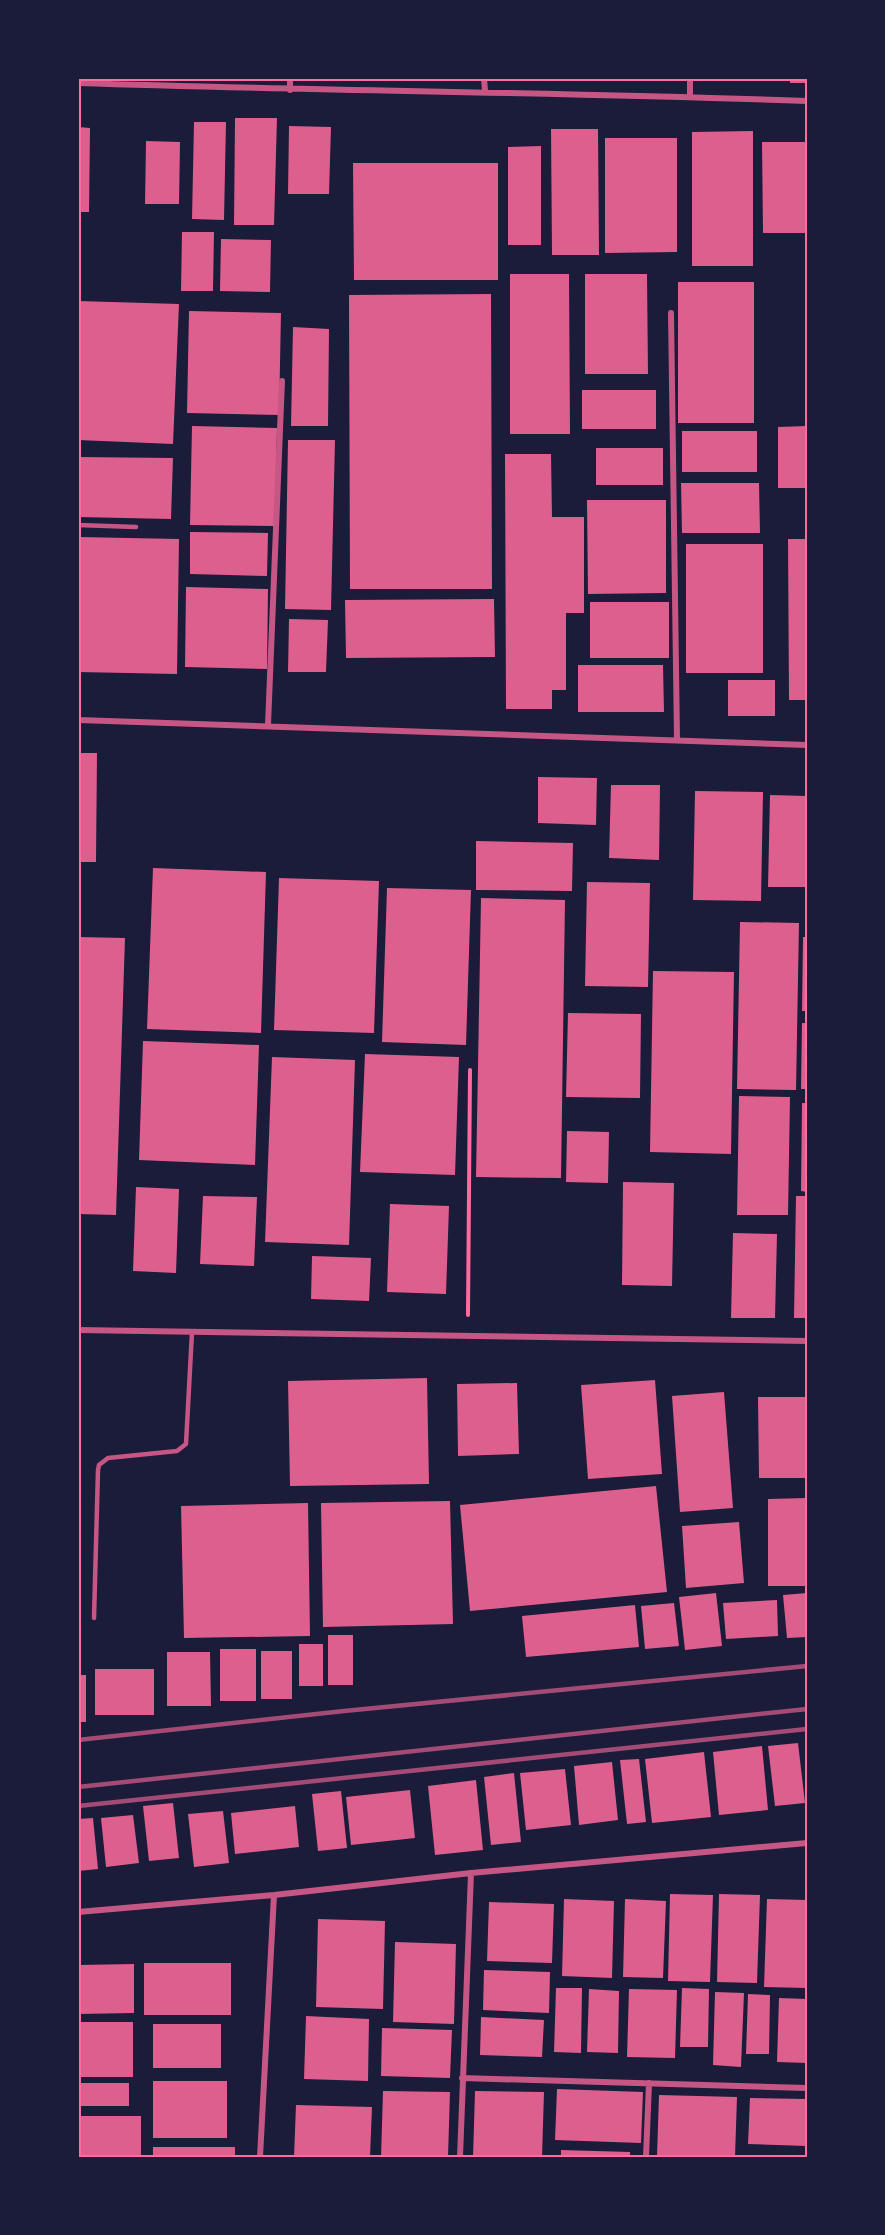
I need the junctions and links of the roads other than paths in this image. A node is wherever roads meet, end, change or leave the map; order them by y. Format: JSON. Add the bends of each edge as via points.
{"nodes":[{"id":1,"x":290,"y":78,"type":"edge"},
{"id":2,"x":484,"y":78,"type":"edge"},
{"id":3,"x":690,"y":78,"type":"edge"},
{"id":4,"x":78,"y":83,"type":"edge"},
{"id":5,"x":290,"y":90,"type":"junction"},
{"id":6,"x":485,"y":91,"type":"junction"},
{"id":7,"x":690,"y":97,"type":"junction"},
{"id":8,"x":807,"y":101,"type":"edge"},
{"id":9,"x":671,"y":313,"type":"dead end"},
{"id":10,"x":282,"y":381,"type":"dead end"},
{"id":11,"x":78,"y":525,"type":"edge"},
{"id":12,"x":136,"y":527,"type":"dead end"},
{"id":13,"x":78,"y":720,"type":"edge"},
{"id":14,"x":268,"y":725,"type":"junction"},
{"id":15,"x":677,"y":739,"type":"junction"},
{"id":16,"x":807,"y":745,"type":"edge"},
{"id":17,"x":78,"y":1330,"type":"edge"},
{"id":18,"x":192,"y":1332,"type":"junction"},
{"id":19,"x":807,"y":1341,"type":"edge"},
{"id":20,"x":94,"y":1618,"type":"dead end"},
{"id":21,"x":807,"y":1843,"type":"edge"},
{"id":22,"x":471,"y":1873,"type":"junction"},
{"id":23,"x":274,"y":1895,"type":"junction"},
{"id":24,"x":78,"y":1912,"type":"edge"},
{"id":25,"x":462,"y":2078,"type":"junction"},
{"id":26,"x":649,"y":2083,"type":"junction"},
{"id":27,"x":807,"y":2088,"type":"edge"},
{"id":28,"x":260,"y":2157,"type":"edge"},
{"id":29,"x":460,"y":2157,"type":"edge"},
{"id":30,"x":646,"y":2157,"type":"edge"}],
"edges":[{"from":1,"to":5,"type":"street"},
{"from":2,"to":6,"type":"street"},
{"from":3,"to":7,"type":"street"},
{"from":4,"to":5,"type":"street"},
{"from":5,"to":6,"type":"street"},
{"from":6,"to":7,"type":"street"},
{"from":7,"to":8,"type":"street"},
{"from":9,"to":15,"type":"street"},
{"from":10,"to":14,"type":"street"},
{"from":11,"to":12,"type":"lane"},
{"from":13,"to":14,"type":"street"},
{"from":14,"to":15,"type":"street"},
{"from":15,"to":16,"type":"street"},
{"from":17,"to":18,"type":"street"},
{"from":18,"to":19,"type":"street"},
{"from":18,"to":20,"type":"lane","via":[[186,1444],[177,1451],[108,1458],[98,1470]]},
{"from":21,"to":22,"type":"street"},
{"from":22,"to":23,"type":"street"},
{"from":22,"to":25,"type":"street"},
{"from":23,"to":24,"type":"street"},
{"from":23,"to":28,"type":"street"},
{"from":25,"to":26,"type":"street"},
{"from":25,"to":29,"type":"street"},
{"from":26,"to":27,"type":"street"},
{"from":26,"to":30,"type":"street"}]}
